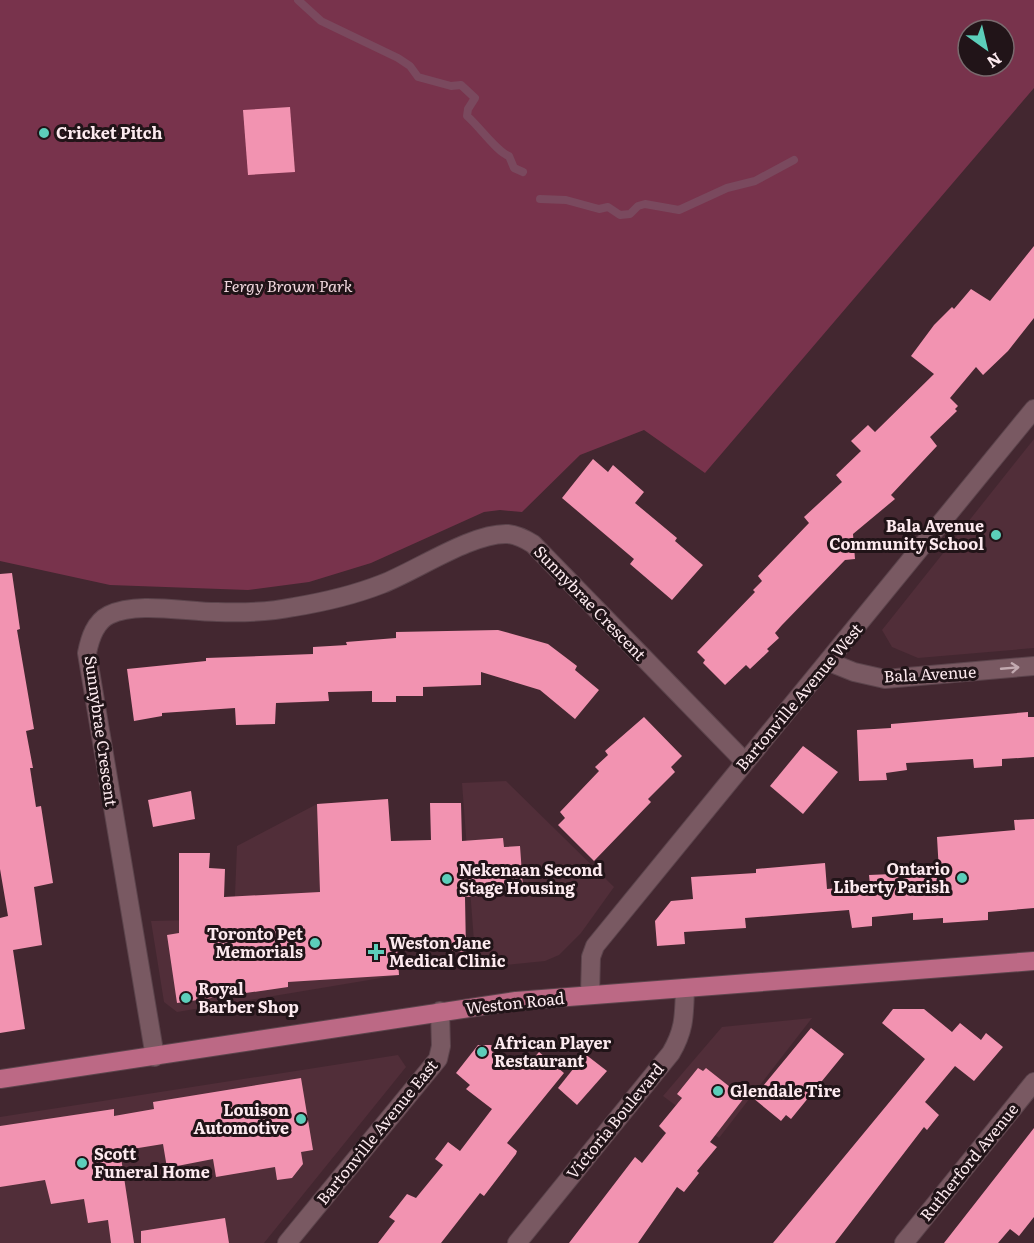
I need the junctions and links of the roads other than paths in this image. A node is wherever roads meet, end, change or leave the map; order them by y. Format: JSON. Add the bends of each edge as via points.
{"nodes":[{"id":1,"x":1034,"y":409,"type":"edge"},
{"id":2,"x":829,"y":662,"type":"junction"},
{"id":3,"x":1034,"y":666,"type":"edge"},
{"id":4,"x":746,"y":762,"type":"junction"},
{"id":5,"x":1034,"y":961,"type":"edge"},
{"id":6,"x":685,"y":988,"type":"junction"},
{"id":7,"x":590,"y":995,"type":"junction"},
{"id":8,"x":440,"y":1011,"type":"junction"},
{"id":9,"x":155,"y":1057,"type":"junction"},
{"id":10,"x":0,"y":1079,"type":"edge"},
{"id":11,"x":1034,"y":1082,"type":"edge"},
{"id":12,"x":287,"y":1243,"type":"edge"},
{"id":13,"x":517,"y":1243,"type":"edge"},
{"id":14,"x":904,"y":1243,"type":"edge"}],
"edges":[{"from":1,"to":2,"type":"street","name":"Bartonville Avenue West"},
{"from":2,"to":3,"type":"street","name":"Bala Avenue","one_way":true,"via":[[885,679]]},
{"from":2,"to":4,"type":"street","name":"Bartonville Avenue West"},
{"from":4,"to":7,"type":"street","name":"Bartonville Avenue West","via":[[595,946]]},
{"from":4,"to":9,"type":"street","name":"Sunnybrae Crescent","via":[[533,544],[519,536],[506,534],[475,541],[384,583],[338,599],[248,612],[127,608],[108,616],[90,638],[87,652]]},
{"from":5,"to":6,"type":"main road","name":"Weston Road"},
{"from":6,"to":7,"type":"main road","name":"Weston Road"},
{"from":6,"to":13,"type":"street","name":"Victoria Boulevard","via":[[682,1035],[671,1053]]},
{"from":7,"to":8,"type":"main road","name":"Weston Road"},
{"from":8,"to":9,"type":"main road","name":"Weston Road"},
{"from":8,"to":12,"type":"street","name":"Bartonville Avenue East","via":[[438,1059]]},
{"from":9,"to":10,"type":"main road","name":"Weston Road"},
{"from":11,"to":14,"type":"street","name":"Rutherford Avenue"}]}
